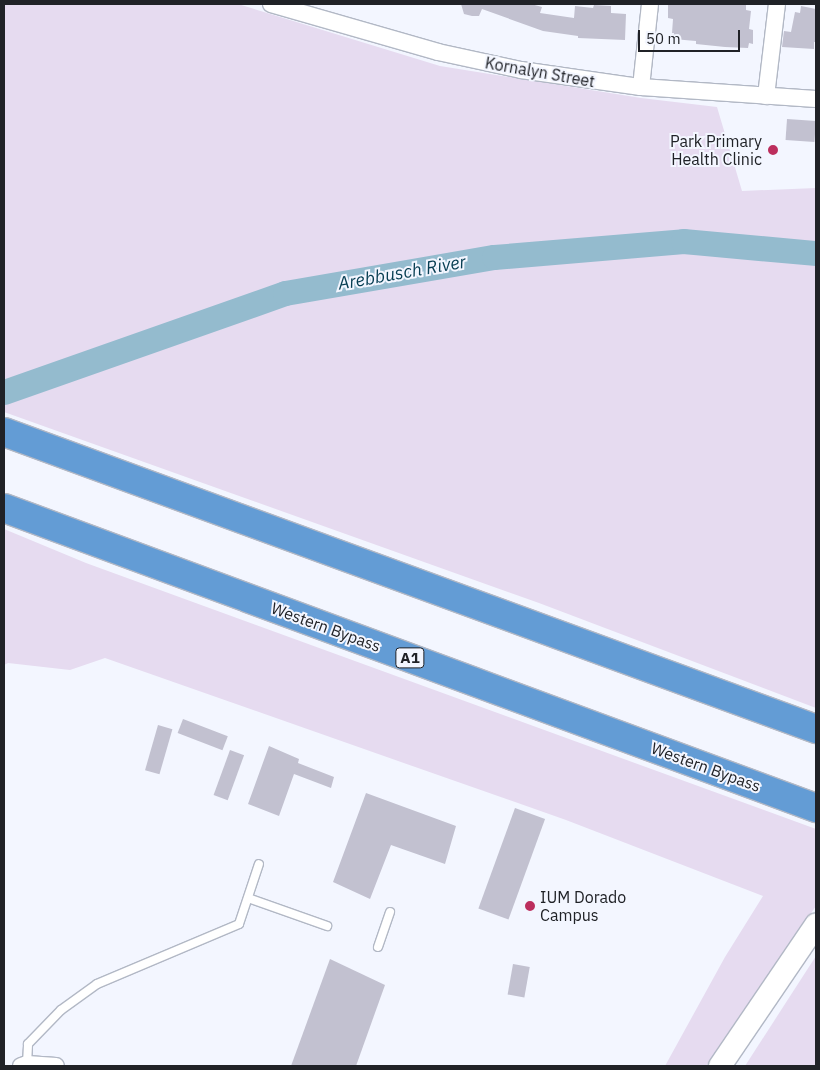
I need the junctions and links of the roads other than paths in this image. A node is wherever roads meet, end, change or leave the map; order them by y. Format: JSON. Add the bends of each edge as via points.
{"nodes":[{"id":1,"x":274,"y":4,"type":"edge"},
{"id":2,"x":650,"y":4,"type":"edge"},
{"id":3,"x":777,"y":4,"type":"edge"},
{"id":4,"x":641,"y":88,"type":"junction"},
{"id":5,"x":766,"y":96,"type":"junction"},
{"id":6,"x":816,"y":99,"type":"edge"},
{"id":7,"x":10,"y":434,"type":"edge"},
{"id":8,"x":4,"y":508,"type":"edge"},
{"id":9,"x":816,"y":729,"type":"edge"},
{"id":10,"x":816,"y":808,"type":"edge"},
{"id":11,"x":259,"y":864,"type":"dead end"},
{"id":12,"x":248,"y":898,"type":"junction"},
{"id":13,"x":390,"y":912,"type":"dead end"},
{"id":14,"x":816,"y":925,"type":"edge"},
{"id":15,"x":327,"y":926,"type":"dead end"},
{"id":16,"x":378,"y":947,"type":"dead end"},
{"id":17,"x":24,"y":1065,"type":"edge"},
{"id":18,"x":56,"y":1066,"type":"edge"},
{"id":19,"x":720,"y":1066,"type":"edge"}],
"edges":[{"from":1,"to":4,"type":"street","name":"Kornalyn Street","via":[[448,54],[569,78]]},
{"from":2,"to":4,"type":"street"},
{"from":3,"to":5,"type":"street"},
{"from":4,"to":5,"type":"street","name":"Kornalyn Street"},
{"from":5,"to":6,"type":"street","name":"Kornalyn Street"},
{"from":7,"to":9,"type":"highway"},
{"from":8,"to":10,"type":"highway","name":"Western Bypass","number":"A1"},
{"from":11,"to":12,"type":"lane"},
{"from":12,"to":15,"type":"lane"},
{"from":12,"to":17,"type":"lane","via":[[239,924],[97,984],[61,1010],[28,1044]]},
{"from":13,"to":16,"type":"lane"},
{"from":14,"to":19,"type":"main road"},
{"from":17,"to":18,"type":"street"}]}
